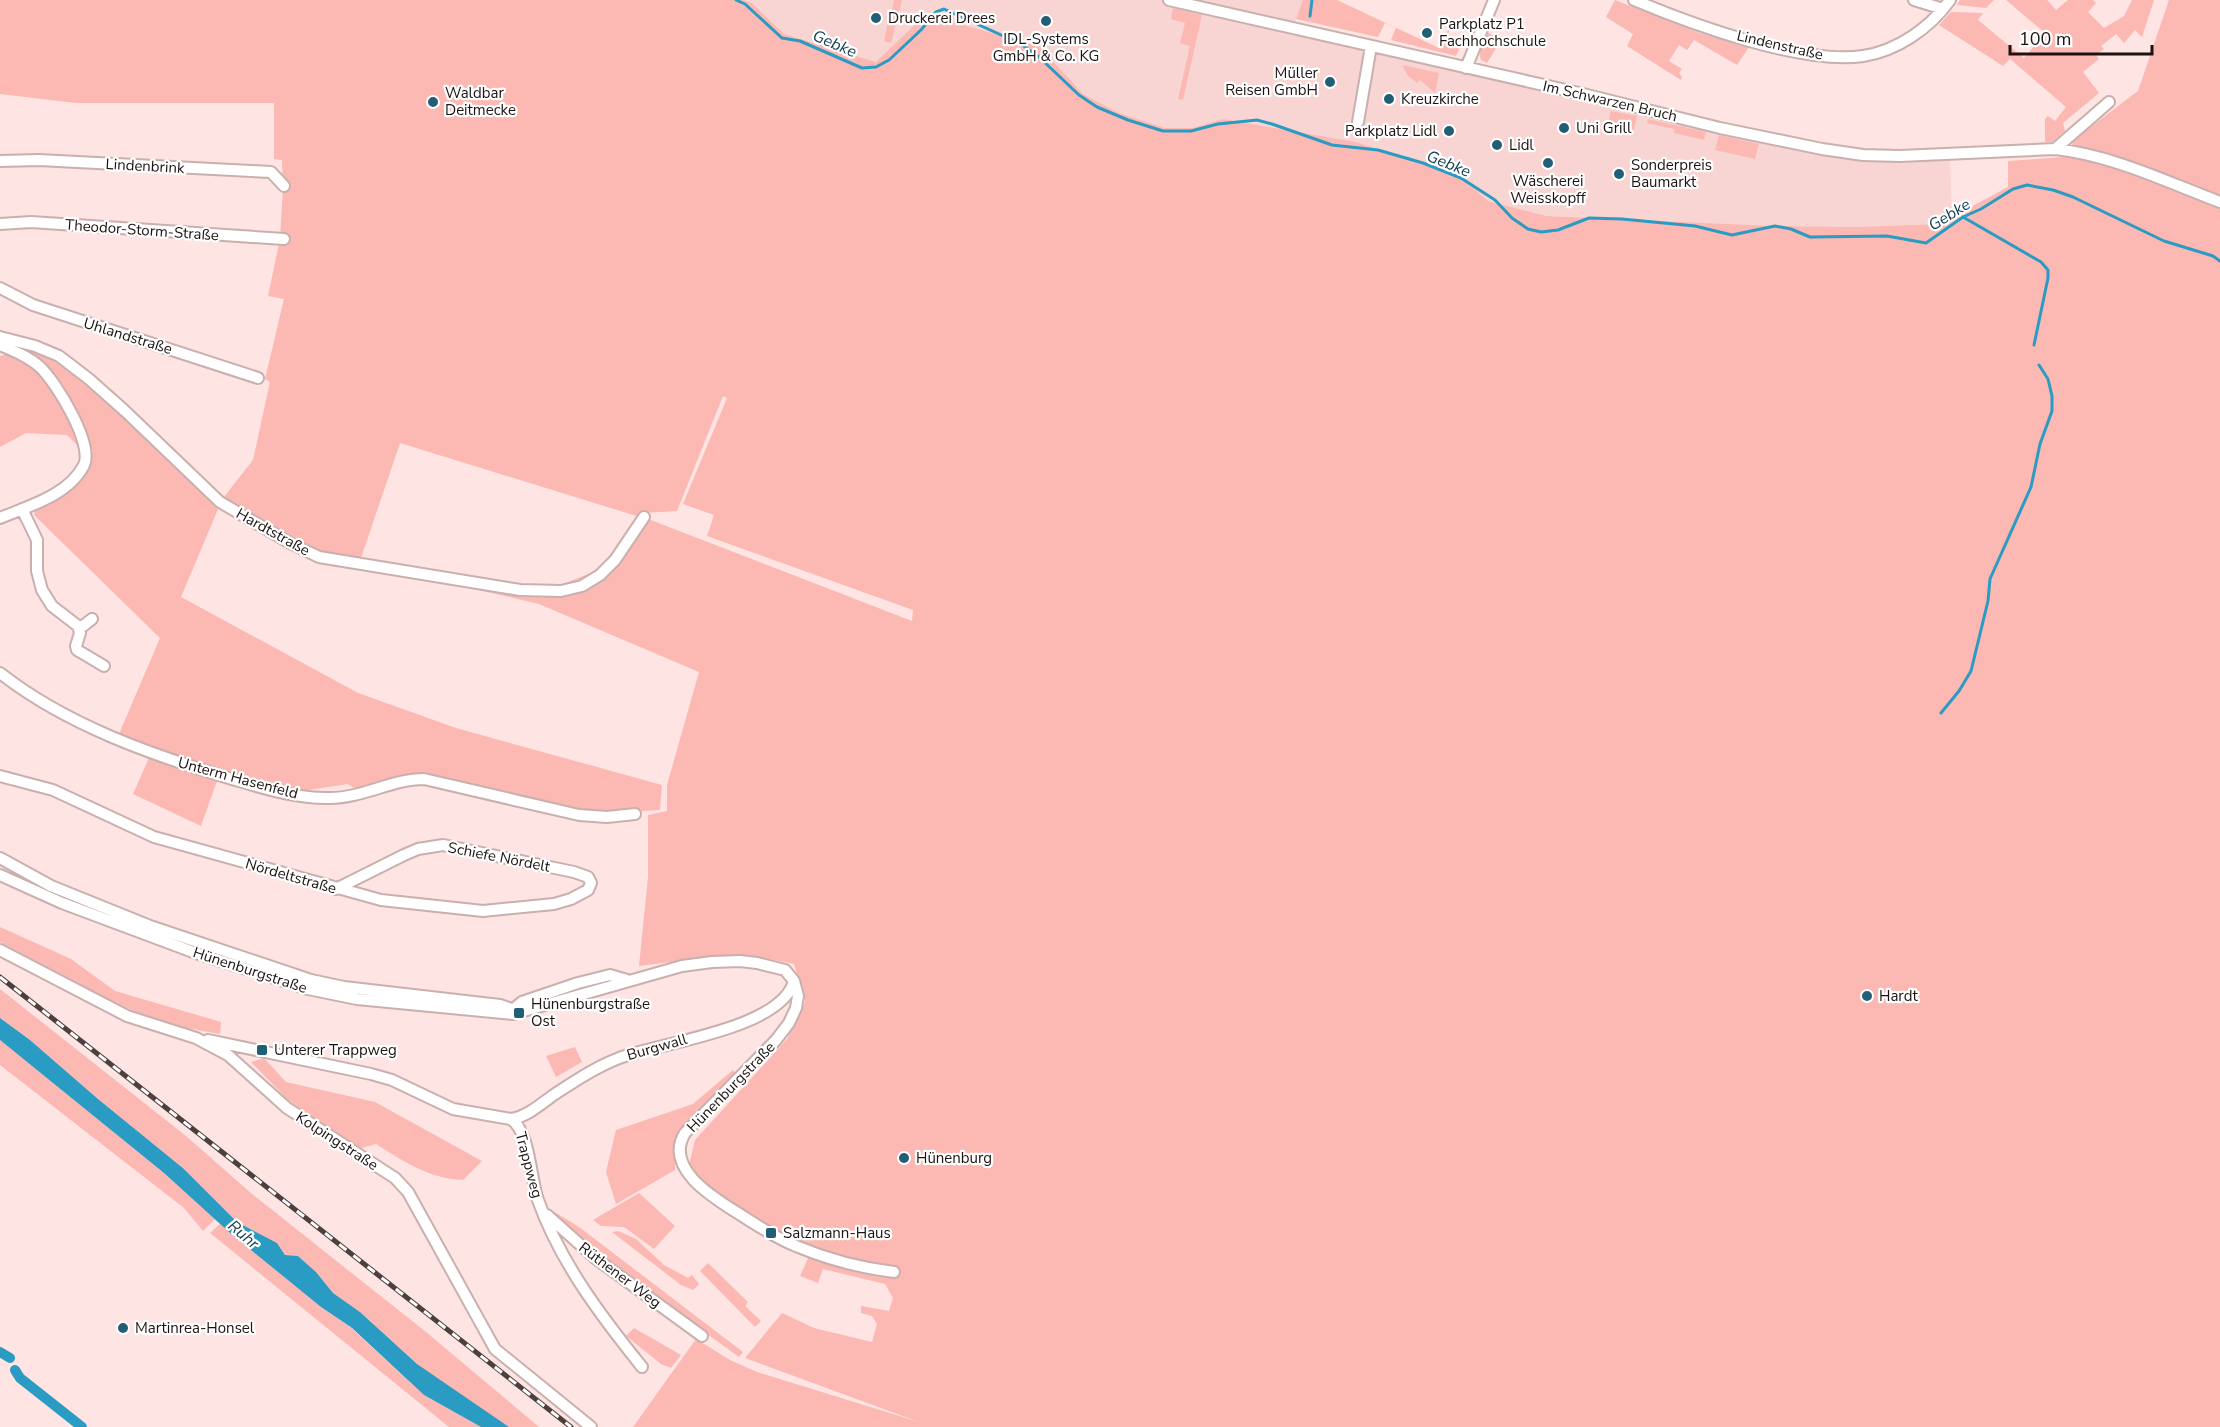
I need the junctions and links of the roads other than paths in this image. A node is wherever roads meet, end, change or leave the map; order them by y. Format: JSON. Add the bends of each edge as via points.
{"nodes":[{"id":1,"x":1169,"y":0,"type":"edge"},
{"id":2,"x":1494,"y":0,"type":"edge"},
{"id":3,"x":1634,"y":0,"type":"edge"},
{"id":4,"x":1914,"y":0,"type":"edge"},
{"id":5,"x":1946,"y":5,"type":"edge"},
{"id":6,"x":1371,"y":46,"type":"junction"},
{"id":7,"x":1466,"y":68,"type":"junction"},
{"id":8,"x":2109,"y":102,"type":"dead end"},
{"id":9,"x":1358,"y":122,"type":"dead end"},
{"id":10,"x":2055,"y":149,"type":"junction"},
{"id":11,"x":0,"y":162,"type":"edge"},
{"id":12,"x":284,"y":186,"type":"dead end"},
{"id":13,"x":2220,"y":202,"type":"edge"},
{"id":14,"x":0,"y":224,"type":"edge"},
{"id":15,"x":284,"y":239,"type":"dead end"},
{"id":16,"x":0,"y":288,"type":"edge"},
{"id":17,"x":0,"y":337,"type":"edge"},
{"id":18,"x":0,"y":345,"type":"edge"},
{"id":19,"x":258,"y":378,"type":"dead end"},
{"id":20,"x":22,"y":509,"type":"junction"},
{"id":21,"x":644,"y":517,"type":"dead end"},
{"id":22,"x":0,"y":518,"type":"edge"},
{"id":23,"x":92,"y":618,"type":"dead end"},
{"id":24,"x":78,"y":626,"type":"junction"},
{"id":25,"x":104,"y":666,"type":"dead end"},
{"id":26,"x":0,"y":673,"type":"edge"},
{"id":27,"x":0,"y":776,"type":"edge"},
{"id":28,"x":635,"y":814,"type":"dead end"},
{"id":29,"x":0,"y":858,"type":"edge"},
{"id":30,"x":0,"y":875,"type":"edge"},
{"id":31,"x":590,"y":887,"type":"joint"},
{"id":32,"x":336,"y":889,"type":"junction"},
{"id":33,"x":0,"y":950,"type":"edge"},
{"id":34,"x":627,"y":980,"type":"junction"},
{"id":35,"x":794,"y":981,"type":"junction"},
{"id":36,"x":786,"y":997,"type":"junction"},
{"id":37,"x":797,"y":1002,"type":"junction"},
{"id":38,"x":509,"y":1010,"type":"junction"},
{"id":39,"x":196,"y":1038,"type":"junction"},
{"id":40,"x":533,"y":1109,"type":"junction"},
{"id":41,"x":511,"y":1119,"type":"junction"},
{"id":42,"x":523,"y":1133,"type":"junction"},
{"id":43,"x":543,"y":1211,"type":"junction"},
{"id":44,"x":894,"y":1272,"type":"dead end"},
{"id":45,"x":702,"y":1336,"type":"dead end"},
{"id":46,"x":642,"y":1367,"type":"dead end"},
{"id":47,"x":591,"y":1427,"type":"edge"}],
"edges":[{"from":1,"to":6,"type":"street","name":"Im Schwarzen Bruch"},
{"from":2,"to":7,"type":"street"},
{"from":3,"to":5,"type":"street","name":"Lindenstraße","via":[[1761,43],[1835,57],[1888,49],[1920,31]]},
{"from":4,"to":5,"type":"street"},
{"from":6,"to":7,"type":"street","name":"Im Schwarzen Bruch"},
{"from":6,"to":9,"type":"street"},
{"from":7,"to":10,"type":"street","name":"Im Schwarzen Bruch","via":[[1720,128],[1863,155]]},
{"from":8,"to":10,"type":"street"},
{"from":10,"to":13,"type":"street","name":"Im Schwarzen Bruch","via":[[2104,159]]},
{"from":11,"to":12,"type":"street","name":"Lindenbrink","via":[[39,160],[271,172]]},
{"from":14,"to":15,"type":"street","name":"Theodor-Storm-Straße","via":[[51,223]]},
{"from":16,"to":19,"type":"street","name":"Uhlandstraße","via":[[38,307]]},
{"from":17,"to":21,"type":"street","name":"Hardtstraße","via":[[60,356],[125,411],[220,502],[320,557],[520,590],[561,591],[582,586],[600,575]]},
{"from":18,"to":20,"type":"street","via":[[27,358],[46,374],[64,401],[86,449],[85,463],[67,485]]},
{"from":20,"to":22,"type":"street"},
{"from":20,"to":24,"type":"street","via":[[37,540],[38,577],[44,594],[52,606]]},
{"from":23,"to":24,"type":"street"},
{"from":24,"to":25,"type":"street","via":[[77,650]]},
{"from":26,"to":28,"type":"street","name":"Unterm Hasenfeld","via":[[71,717],[155,754],[288,793],[338,798],[424,779],[579,815]]},
{"from":27,"to":32,"type":"street","name":"Nördeltstraße","via":[[53,790],[154,837]]},
{"from":29,"to":38,"type":"street","name":"Hünenburgstraße","via":[[51,886],[150,926],[312,980]]},
{"from":30,"to":38,"type":"street","name":"Hünenburgstraße","via":[[62,903],[194,952],[319,992],[377,1002]]},
{"from":31,"to":32,"type":"street","name":"Nördeltstraße","via":[[580,895],[544,905],[483,911],[396,902]]},
{"from":31,"to":32,"type":"street","name":"Schiefe Nördelt","via":[[588,877],[574,872],[443,845],[418,849]]},
{"from":33,"to":39,"type":"street","name":"Kolpingstraße","via":[[127,1016]]},
{"from":34,"to":35,"type":"street","name":"Hünenburgstraße","via":[[682,966],[731,961],[775,967],[788,972]]},
{"from":34,"to":38,"type":"street","name":"Hünenburgstraße","via":[[534,1010]]},
{"from":34,"to":38,"type":"street","name":"Hünenburgstraße","via":[[610,975],[578,983]]},
{"from":35,"to":36,"type":"street","name":"Burgwall"},
{"from":35,"to":37,"type":"street"},
{"from":36,"to":37,"type":"street","via":[[792,996]]},
{"from":36,"to":40,"type":"street","name":"Burgwall","via":[[743,1023],[612,1061]]},
{"from":37,"to":44,"type":"street","name":"Hünenburgstraße","via":[[789,1023],[776,1040],[685,1133],[679,1145],[680,1159],[707,1192],[787,1242],[857,1266]]},
{"from":39,"to":41,"type":"street","name":"Trappweg","via":[[371,1074],[453,1109]]},
{"from":39,"to":47,"type":"street","name":"Kolpingstraße","via":[[228,1055],[287,1108],[401,1183],[495,1349]]},
{"from":40,"to":41,"type":"street","name":"Burgwall"},
{"from":40,"to":42,"type":"street"},
{"from":41,"to":42,"type":"street","name":"Trappweg"},
{"from":42,"to":43,"type":"street","name":"Trappweg"},
{"from":43,"to":45,"type":"street","name":"Rüthener Weg","via":[[595,1258]]},
{"from":43,"to":46,"type":"street","name":"Trappweg","via":[[577,1278]]}]}
